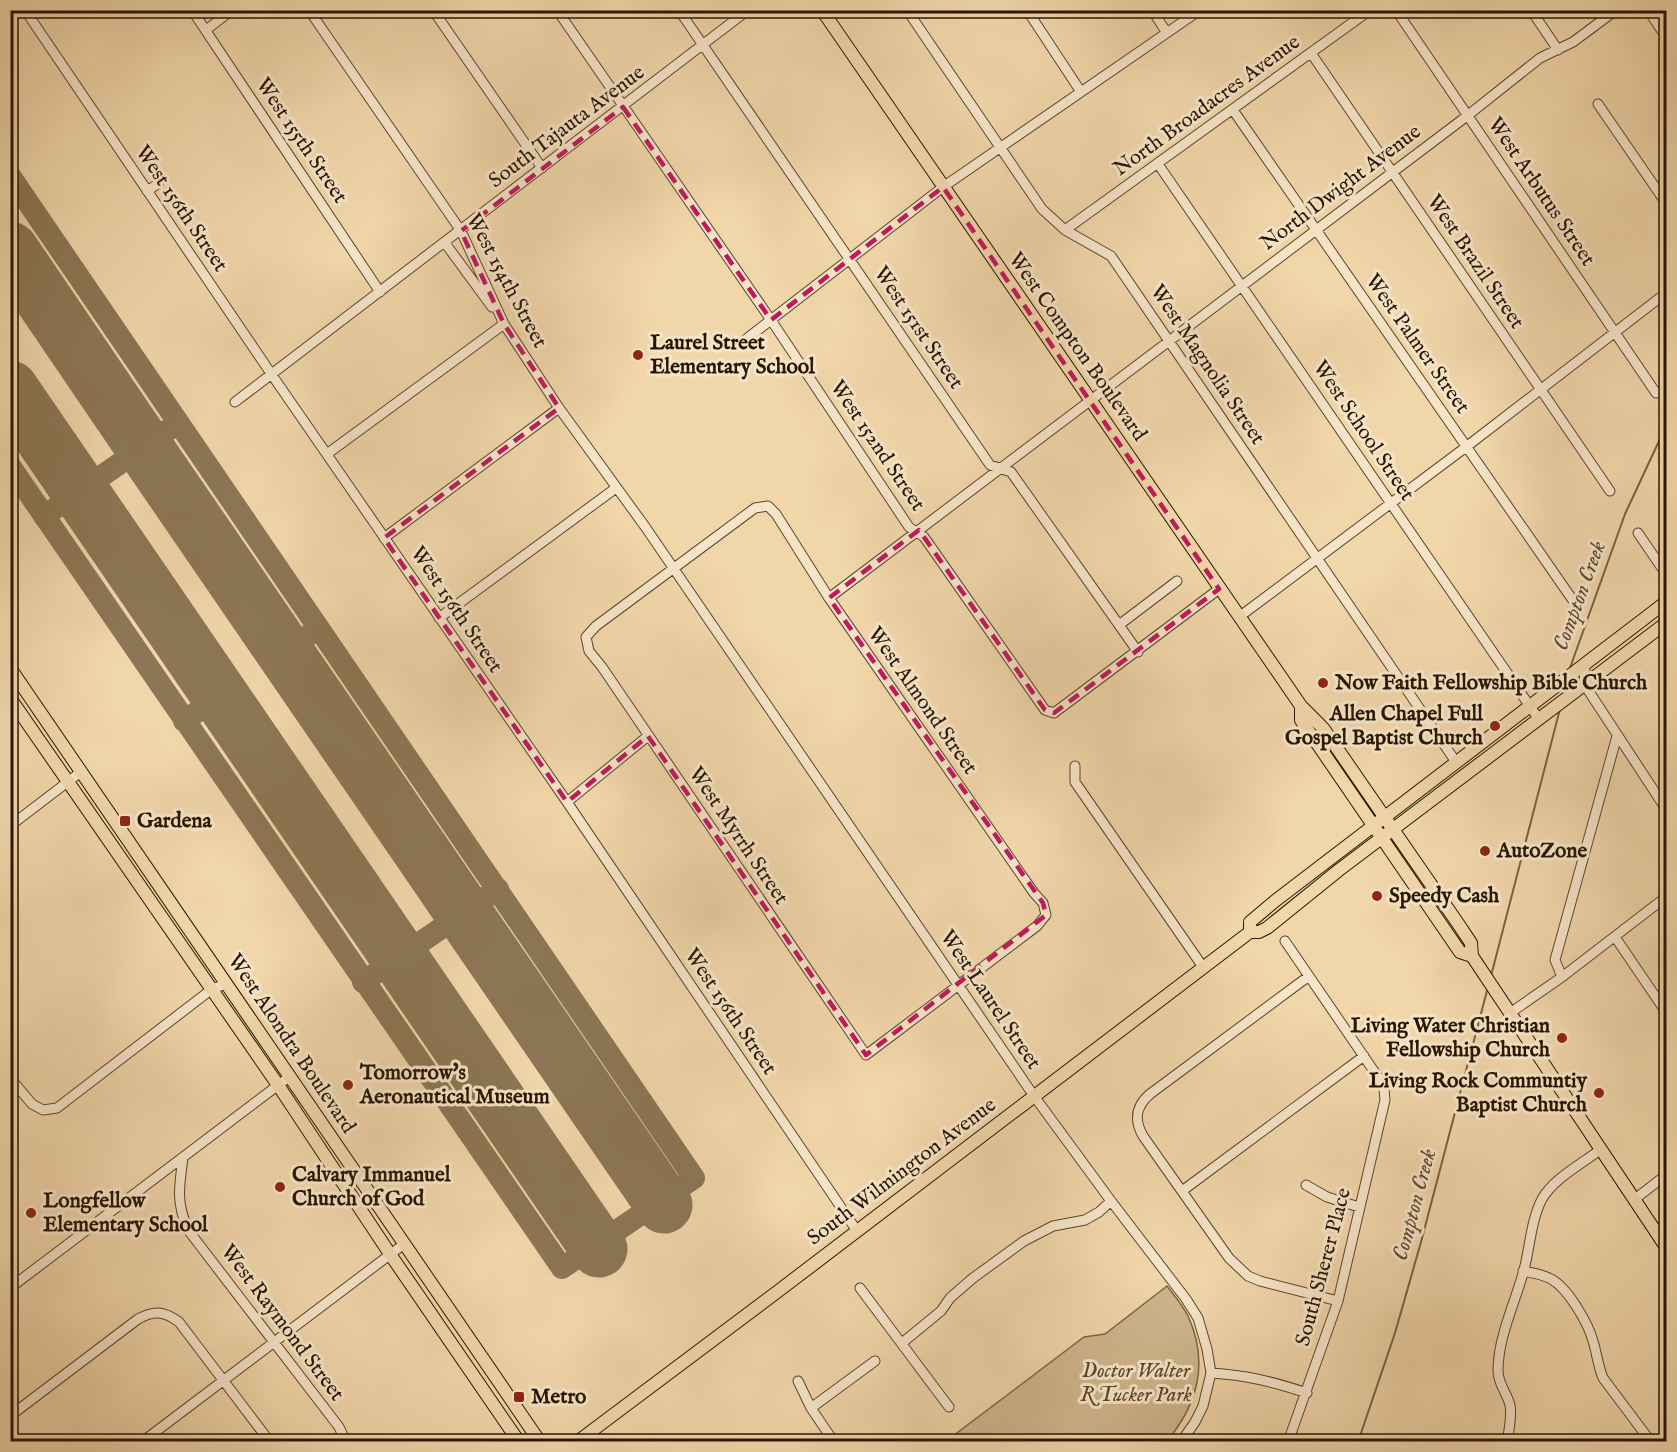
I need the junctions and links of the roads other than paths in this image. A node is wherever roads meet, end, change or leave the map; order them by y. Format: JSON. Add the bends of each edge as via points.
{"nodes":[{"id":1,"x":25,"y":10,"type":"edge"},
{"id":2,"x":192,"y":10,"type":"edge"},
{"id":3,"x":232,"y":10,"type":"edge"},
{"id":4,"x":309,"y":10,"type":"edge"},
{"id":5,"x":433,"y":10,"type":"edge"},
{"id":6,"x":557,"y":10,"type":"edge"},
{"id":7,"x":679,"y":10,"type":"edge"},
{"id":8,"x":748,"y":10,"type":"edge"},
{"id":9,"x":822,"y":10,"type":"edge"},
{"id":10,"x":907,"y":10,"type":"edge"},
{"id":11,"x":1027,"y":10,"type":"edge"},
{"id":12,"x":1152,"y":10,"type":"edge"},
{"id":13,"x":1200,"y":10,"type":"edge"},
{"id":14,"x":1370,"y":10,"type":"edge"},
{"id":15,"x":1396,"y":10,"type":"edge"},
{"id":16,"x":1531,"y":10,"type":"edge"},
{"id":17,"x":1616,"y":10,"type":"edge"},
{"id":18,"x":1648,"y":10,"type":"edge"},
{"id":19,"x":206,"y":30,"type":"junction"},
{"id":20,"x":1167,"y":33,"type":"junction"},
{"id":21,"x":1666,"y":38,"type":"edge"},
{"id":22,"x":703,"y":45,"type":"junction"},
{"id":23,"x":1558,"y":50,"type":"junction"},
{"id":24,"x":1311,"y":53,"type":"junction"},
{"id":25,"x":1081,"y":92,"type":"junction"},
{"id":26,"x":1598,"y":104,"type":"dead end"},
{"id":27,"x":623,"y":107,"type":"junction"},
{"id":28,"x":1233,"y":110,"type":"junction"},
{"id":29,"x":1467,"y":116,"type":"junction"},
{"id":30,"x":999,"y":147,"type":"junction"},
{"id":31,"x":1158,"y":164,"type":"junction"},
{"id":32,"x":542,"y":168,"type":"junction"},
{"id":33,"x":1392,"y":173,"type":"junction"},
{"id":34,"x":159,"y":183,"type":"dead end"},
{"id":35,"x":943,"y":187,"type":"junction"},
{"id":36,"x":147,"y":191,"type":"junction"},
{"id":37,"x":1666,"y":203,"type":"edge"},
{"id":38,"x":1316,"y":229,"type":"junction"},
{"id":39,"x":461,"y":231,"type":"junction"},
{"id":40,"x":1065,"y":231,"type":"junction"},
{"id":41,"x":446,"y":243,"type":"junction"},
{"id":42,"x":850,"y":260,"type":"junction"},
{"id":43,"x":1242,"y":285,"type":"junction"},
{"id":44,"x":380,"y":292,"type":"junction"},
{"id":45,"x":1666,"y":293,"type":"edge"},
{"id":46,"x":771,"y":321,"type":"junction"},
{"id":47,"x":504,"y":324,"type":"junction"},
{"id":48,"x":1614,"y":332,"type":"junction"},
{"id":49,"x":1170,"y":341,"type":"junction"},
{"id":50,"x":741,"y":343,"type":"dead end"},
{"id":51,"x":272,"y":375,"type":"junction"},
{"id":52,"x":1541,"y":390,"type":"junction"},
{"id":53,"x":1656,"y":393,"type":"dead end"},
{"id":54,"x":1091,"y":401,"type":"junction"},
{"id":55,"x":236,"y":402,"type":"dead end"},
{"id":56,"x":559,"y":408,"type":"junction"},
{"id":57,"x":1466,"y":447,"type":"junction"},
{"id":58,"x":327,"y":454,"type":"junction"},
{"id":59,"x":1000,"y":468,"type":"junction"},
{"id":60,"x":616,"y":488,"type":"junction"},
{"id":61,"x":1610,"y":491,"type":"dead end"},
{"id":62,"x":1390,"y":504,"type":"junction"},
{"id":63,"x":916,"y":532,"type":"junction"},
{"id":64,"x":1638,"y":533,"type":"dead end"},
{"id":65,"x":384,"y":538,"type":"junction"},
{"id":66,"x":1316,"y":558,"type":"junction"},
{"id":67,"x":673,"y":569,"type":"junction"},
{"id":68,"x":1666,"y":574,"type":"edge"},
{"id":69,"x":1177,"y":582,"type":"dead end"},
{"id":70,"x":1219,"y":589,"type":"junction"},
{"id":71,"x":829,"y":598,"type":"junction"},
{"id":72,"x":1572,"y":599,"type":"dead end"},
{"id":73,"x":1666,"y":602,"type":"edge"},
{"id":74,"x":1239,"y":616,"type":"junction"},
{"id":75,"x":439,"y":618,"type":"junction"},
{"id":76,"x":1666,"y":623,"type":"edge"},
{"id":77,"x":1119,"y":625,"type":"junction"},
{"id":78,"x":1138,"y":652,"type":"junction"},
{"id":79,"x":1585,"y":665,"type":"junction"},
{"id":80,"x":10,"y":668,"type":"edge"},
{"id":81,"x":1584,"y":684,"type":"junction"},
{"id":82,"x":10,"y":698,"type":"edge"},
{"id":83,"x":1530,"y":705,"type":"junction"},
{"id":84,"x":1300,"y":706,"type":"junction"},
{"id":85,"x":1541,"y":717,"type":"junction"},
{"id":86,"x":648,"y":736,"type":"junction"},
{"id":87,"x":1617,"y":736,"type":"junction"},
{"id":88,"x":1456,"y":762,"type":"junction"},
{"id":89,"x":1075,"y":766,"type":"dead end"},
{"id":90,"x":82,"y":771,"type":"junction"},
{"id":91,"x":67,"y":781,"type":"junction"},
{"id":92,"x":567,"y":802,"type":"junction"},
{"id":93,"x":1666,"y":809,"type":"edge"},
{"id":94,"x":1384,"y":817,"type":"junction"},
{"id":95,"x":10,"y":826,"type":"edge"},
{"id":96,"x":1372,"y":826,"type":"junction"},
{"id":97,"x":1393,"y":830,"type":"junction"},
{"id":98,"x":1382,"y":839,"type":"junction"},
{"id":99,"x":1666,"y":897,"type":"edge"},
{"id":100,"x":1250,"y":932,"type":"junction"},
{"id":101,"x":1615,"y":937,"type":"junction"},
{"id":102,"x":1285,"y":941,"type":"dead end"},
{"id":103,"x":1472,"y":956,"type":"junction"},
{"id":104,"x":1203,"y":967,"type":"junction"},
{"id":105,"x":1309,"y":976,"type":"junction"},
{"id":106,"x":1562,"y":977,"type":"junction"},
{"id":107,"x":226,"y":984,"type":"junction"},
{"id":108,"x":959,"y":986,"type":"junction"},
{"id":109,"x":212,"y":989,"type":"junction"},
{"id":110,"x":1666,"y":1012,"type":"edge"},
{"id":111,"x":1510,"y":1013,"type":"junction"},
{"id":112,"x":1364,"y":1056,"type":"junction"},
{"id":113,"x":289,"y":1077,"type":"junction"},
{"id":114,"x":10,"y":1078,"type":"edge"},
{"id":115,"x":278,"y":1085,"type":"junction"},
{"id":116,"x":1034,"y":1096,"type":"junction"},
{"id":117,"x":1601,"y":1149,"type":"junction"},
{"id":118,"x":183,"y":1158,"type":"junction"},
{"id":119,"x":1666,"y":1175,"type":"edge"},
{"id":120,"x":1306,"y":1185,"type":"dead end"},
{"id":121,"x":1182,"y":1191,"type":"junction"},
{"id":122,"x":1635,"y":1199,"type":"junction"},
{"id":123,"x":1111,"y":1201,"type":"junction"},
{"id":124,"x":1359,"y":1207,"type":"junction"},
{"id":125,"x":857,"y":1231,"type":"junction"},
{"id":126,"x":404,"y":1244,"type":"junction"},
{"id":127,"x":1666,"y":1247,"type":"edge"},
{"id":128,"x":390,"y":1254,"type":"junction"},
{"id":129,"x":1523,"y":1271,"type":"junction"},
{"id":130,"x":10,"y":1288,"type":"edge"},
{"id":131,"x":860,"y":1288,"type":"dead end"},
{"id":132,"x":1338,"y":1301,"type":"junction"},
{"id":133,"x":273,"y":1342,"type":"junction"},
{"id":134,"x":902,"y":1343,"type":"junction"},
{"id":135,"x":875,"y":1361,"type":"dead end"},
{"id":136,"x":1211,"y":1373,"type":"junction"},
{"id":137,"x":224,"y":1379,"type":"junction"},
{"id":138,"x":798,"y":1381,"type":"dead end"},
{"id":139,"x":1307,"y":1393,"type":"junction"},
{"id":140,"x":949,"y":1407,"type":"dead end"},
{"id":141,"x":811,"y":1408,"type":"junction"},
{"id":142,"x":10,"y":1416,"type":"edge"},
{"id":143,"x":142,"y":1442,"type":"edge"},
{"id":144,"x":270,"y":1442,"type":"edge"},
{"id":145,"x":346,"y":1442,"type":"edge"},
{"id":146,"x":519,"y":1442,"type":"edge"},
{"id":147,"x":540,"y":1442,"type":"edge"},
{"id":148,"x":576,"y":1442,"type":"edge"},
{"id":149,"x":834,"y":1442,"type":"edge"},
{"id":150,"x":1181,"y":1442,"type":"edge"},
{"id":151,"x":1288,"y":1442,"type":"edge"},
{"id":152,"x":1507,"y":1442,"type":"edge"},
{"id":153,"x":1652,"y":1442,"type":"edge"}],
"edges":[{"from":1,"to":36,"type":"street","name":"West 156th Street"},
{"from":2,"to":19,"type":"street","name":"West 155th Street"},
{"from":3,"to":19,"type":"street"},
{"from":4,"to":39,"type":"street","name":"West 154th Street"},
{"from":5,"to":32,"type":"street"},
{"from":6,"to":27,"type":"street","name":"West 152nd Street"},
{"from":7,"to":22,"type":"street","name":"West 151st Street"},
{"from":8,"to":22,"type":"street","name":"South Tajauta Avenue"},
{"from":9,"to":35,"type":"main road","name":"West Compton Boulevard"},
{"from":10,"to":30,"type":"street","name":"West Magnolia Street"},
{"from":11,"to":25,"type":"street"},
{"from":12,"to":20,"type":"street"},
{"from":13,"to":20,"type":"street"},
{"from":14,"to":24,"type":"street","name":"North Broadacres Avenue"},
{"from":15,"to":29,"type":"street","name":"West Arbutus Street"},
{"from":16,"to":23,"type":"street"},
{"from":17,"to":23,"type":"street","name":"North Dwight Avenue"},
{"from":18,"to":21,"type":"street"},
{"from":19,"to":44,"type":"street","name":"West 155th Street"},
{"from":20,"to":25,"type":"street"},
{"from":22,"to":27,"type":"street","name":"South Tajauta Avenue"},
{"from":22,"to":42,"type":"street","name":"West 151st Street"},
{"from":23,"to":29,"type":"street","name":"North Dwight Avenue","via":[[1540,58]]},
{"from":24,"to":28,"type":"street","name":"North Broadacres Avenue"},
{"from":24,"to":33,"type":"street","name":"West Brazil Street"},
{"from":25,"to":30,"type":"street"},
{"from":26,"to":37,"type":"street"},
{"from":27,"to":32,"type":"street","name":"South Tajauta Avenue"},
{"from":27,"to":46,"type":"street","name":"West 152nd Street"},
{"from":28,"to":31,"type":"street","name":"North Broadacres Avenue"},
{"from":28,"to":38,"type":"street","name":"West Palmer Street"},
{"from":29,"to":33,"type":"street","name":"North Dwight Avenue"},
{"from":29,"to":48,"type":"street","name":"West Arbutus Street"},
{"from":30,"to":35,"type":"street"},
{"from":30,"to":40,"type":"street","name":"West Magnolia Street","via":[[1042,209]]},
{"from":31,"to":40,"type":"street","name":"North Broadacres Avenue"},
{"from":31,"to":43,"type":"street","name":"West School Street"},
{"from":32,"to":39,"type":"street","name":"South Tajauta Avenue"},
{"from":33,"to":38,"type":"street","name":"North Dwight Avenue"},
{"from":33,"to":52,"type":"street","name":"West Brazil Street"},
{"from":34,"to":36,"type":"street"},
{"from":35,"to":42,"type":"street"},
{"from":35,"to":54,"type":"main road","name":"West Compton Boulevard"},
{"from":36,"to":51,"type":"street","name":"West 156th Street"},
{"from":38,"to":43,"type":"street","name":"North Dwight Avenue"},
{"from":38,"to":57,"type":"street","name":"West Palmer Street"},
{"from":39,"to":41,"type":"street","name":"South Tajauta Avenue"},
{"from":39,"to":47,"type":"street","name":"West 154th Street"},
{"from":40,"to":49,"type":"street","name":"West Magnolia Street","via":[[1111,256]]},
{"from":41,"to":44,"type":"street","name":"South Tajauta Avenue"},
{"from":41,"to":47,"type":"street"},
{"from":42,"to":46,"type":"street"},
{"from":42,"to":59,"type":"street","name":"West 151st Street","via":[[990,465]]},
{"from":43,"to":49,"type":"street","name":"North Dwight Avenue"},
{"from":43,"to":62,"type":"street","name":"West School Street"},
{"from":44,"to":51,"type":"street","name":"South Tajauta Avenue"},
{"from":45,"to":48,"type":"street"},
{"from":46,"to":50,"type":"street"},
{"from":46,"to":63,"type":"street","name":"West 152nd Street"},
{"from":47,"to":56,"type":"street","name":"West 154th Street"},
{"from":47,"to":58,"type":"street"},
{"from":48,"to":52,"type":"street"},
{"from":48,"to":53,"type":"street","name":"West Arbutus Street"},
{"from":49,"to":54,"type":"street","name":"North Dwight Avenue"},
{"from":49,"to":66,"type":"street","name":"West Magnolia Street"},
{"from":51,"to":55,"type":"street","name":"South Tajauta Avenue"},
{"from":51,"to":58,"type":"street","name":"West 156th Street"},
{"from":52,"to":57,"type":"street"},
{"from":52,"to":61,"type":"street","name":"West Brazil Street"},
{"from":54,"to":59,"type":"street","name":"North Dwight Avenue"},
{"from":54,"to":70,"type":"main road","name":"West Compton Boulevard"},
{"from":56,"to":60,"type":"street","name":"West 154th Street"},
{"from":56,"to":65,"type":"street"},
{"from":57,"to":62,"type":"street"},
{"from":57,"to":72,"type":"street","name":"West Palmer Street"},
{"from":58,"to":65,"type":"street","name":"West 156th Street"},
{"from":59,"to":63,"type":"street","name":"North Dwight Avenue"},
{"from":59,"to":77,"type":"street","name":"West 151st Street","via":[[1011,472]]},
{"from":60,"to":67,"type":"street","name":"West 154th Street"},
{"from":60,"to":75,"type":"street"},
{"from":62,"to":66,"type":"street"},
{"from":62,"to":83,"type":"street","name":"West School Street"},
{"from":63,"to":71,"type":"street","name":"North Dwight Avenue"},
{"from":63,"to":78,"type":"street","name":"West 152nd Street","via":[[924,537],[1046,710],[1054,714]]},
{"from":64,"to":68,"type":"street"},
{"from":65,"to":75,"type":"street","name":"West 156th Street"},
{"from":66,"to":74,"type":"street"},
{"from":66,"to":88,"type":"street","name":"West Magnolia Street"},
{"from":67,"to":71,"type":"street","name":"West Almond Street","via":[[755,508],[768,506]]},
{"from":67,"to":86,"type":"street","name":"West Myrrh Street","via":[[586,637],[589,651]]},
{"from":67,"to":108,"type":"street","name":"West Laurel Street"},
{"from":69,"to":77,"type":"street"},
{"from":70,"to":74,"type":"main road","name":"West Compton Boulevard"},
{"from":70,"to":78,"type":"street"},
{"from":71,"to":108,"type":"street","name":"West Almond Street","via":[[1043,903],[1046,915],[1037,926]]},
{"from":73,"to":79,"type":"main road","name":"South Wilmington Avenue"},
{"from":74,"to":84,"type":"main road","name":"West Compton Boulevard"},
{"from":75,"to":92,"type":"street","name":"West 156th Street"},
{"from":76,"to":81,"type":"main road","name":"South Wilmington Avenue"},
{"from":77,"to":78,"type":"street","name":"West 151st Street"},
{"from":79,"to":81,"type":"street"},
{"from":79,"to":83,"type":"main road","name":"South Wilmington Avenue"},
{"from":80,"to":90,"type":"main road","name":"West Alondra Boulevard"},
{"from":81,"to":85,"type":"main road","name":"South Wilmington Avenue"},
{"from":81,"to":87,"type":"street"},
{"from":82,"to":91,"type":"main road","name":"West Alondra Boulevard"},
{"from":83,"to":85,"type":"street","name":"West School Street"},
{"from":83,"to":88,"type":"main road","name":"South Wilmington Avenue"},
{"from":84,"to":94,"type":"main road","name":"West Compton Boulevard","via":[[1323,728]]},
{"from":84,"to":96,"type":"main road","name":"West Compton Boulevard","via":[[1301,720]]},
{"from":85,"to":97,"type":"main road","name":"South Wilmington Avenue"},
{"from":86,"to":92,"type":"street"},
{"from":86,"to":108,"type":"street","name":"West Myrrh Street","via":[[866,1054]]},
{"from":87,"to":93,"type":"street"},
{"from":87,"to":106,"type":"street","via":[[1555,960]]},
{"from":88,"to":94,"type":"main road","name":"South Wilmington Avenue"},
{"from":89,"to":104,"type":"street","via":[[1075,782]]},
{"from":90,"to":91,"type":"street"},
{"from":90,"to":107,"type":"main road","name":"West Alondra Boulevard"},
{"from":91,"to":95,"type":"street"},
{"from":91,"to":109,"type":"main road","name":"West Alondra Boulevard"},
{"from":92,"to":125,"type":"street","name":"West 156th Street"},
{"from":94,"to":96,"type":"main road","name":"South Wilmington Avenue"},
{"from":94,"to":97,"type":"main road","name":"West Compton Boulevard"},
{"from":96,"to":98,"type":"main road","name":"West Compton Boulevard"},
{"from":96,"to":100,"type":"main road","name":"South Wilmington Avenue","via":[[1275,900],[1250,922]]},
{"from":97,"to":98,"type":"main road","name":"South Wilmington Avenue"},
{"from":97,"to":103,"type":"main road","name":"West Compton Boulevard","via":[[1471,943]]},
{"from":98,"to":100,"type":"main road","name":"South Wilmington Avenue","via":[[1267,928]]},
{"from":98,"to":103,"type":"main road","name":"West Compton Boulevard","via":[[1460,952]]},
{"from":99,"to":101,"type":"street"},
{"from":100,"to":104,"type":"main road","name":"South Wilmington Avenue"},
{"from":101,"to":106,"type":"street"},
{"from":101,"to":110,"type":"street"},
{"from":102,"to":105,"type":"street"},
{"from":103,"to":111,"type":"main road","name":"West Compton Boulevard"},
{"from":104,"to":116,"type":"main road","name":"South Wilmington Avenue"},
{"from":105,"to":112,"type":"street"},
{"from":105,"to":121,"type":"street","via":[[1150,1094],[1132,1112],[1143,1136]]},
{"from":106,"to":111,"type":"street"},
{"from":107,"to":109,"type":"street"},
{"from":107,"to":113,"type":"main road","name":"West Alondra Boulevard"},
{"from":108,"to":116,"type":"street","name":"West Laurel Street"},
{"from":109,"to":114,"type":"street","via":[[57,1108],[43,1110],[32,1104]]},
{"from":109,"to":115,"type":"main road","name":"West Alondra Boulevard"},
{"from":111,"to":117,"type":"main road","name":"West Compton Boulevard"},
{"from":112,"to":121,"type":"street"},
{"from":112,"to":124,"type":"street","name":"South Sherer Place","via":[[1380,1080],[1385,1100]]},
{"from":113,"to":115,"type":"street"},
{"from":113,"to":126,"type":"main road","name":"West Alondra Boulevard"},
{"from":115,"to":118,"type":"street"},
{"from":115,"to":128,"type":"main road","name":"West Alondra Boulevard"},
{"from":116,"to":123,"type":"street","name":"West Laurel Street"},
{"from":116,"to":125,"type":"main road","name":"South Wilmington Avenue"},
{"from":117,"to":122,"type":"main road","name":"West Compton Boulevard"},
{"from":117,"to":129,"type":"street","via":[[1542,1199]]},
{"from":118,"to":130,"type":"street"},
{"from":118,"to":133,"type":"street","name":"West Raymond Street","via":[[178,1189],[180,1211],[188,1230]]},
{"from":119,"to":122,"type":"street"},
{"from":120,"to":124,"type":"street","via":[[1327,1197]]},
{"from":121,"to":132,"type":"street","via":[[1229,1258],[1248,1276]]},
{"from":122,"to":127,"type":"main road","name":"West Compton Boulevard"},
{"from":123,"to":134,"type":"street","via":[[1085,1220],[1053,1226],[1024,1242],[973,1278],[932,1320]]},
{"from":123,"to":136,"type":"street","name":"West Laurel Street","via":[[1192,1308],[1203,1334]]},
{"from":124,"to":132,"type":"street","name":"South Sherer Place"},
{"from":125,"to":148,"type":"main road","name":"South Wilmington Avenue"},
{"from":126,"to":128,"type":"street"},
{"from":126,"to":147,"type":"main road","name":"West Alondra Boulevard"},
{"from":128,"to":133,"type":"street"},
{"from":128,"to":146,"type":"main road","name":"West Alondra Boulevard"},
{"from":129,"to":152,"type":"street","via":[[1498,1362],[1498,1378],[1511,1419]]},
{"from":129,"to":153,"type":"street","via":[[1542,1274],[1560,1285],[1588,1327],[1603,1378]]},
{"from":131,"to":134,"type":"street"},
{"from":132,"to":139,"type":"street","name":"South Sherer Place"},
{"from":133,"to":137,"type":"street"},
{"from":133,"to":145,"type":"street","name":"West Raymond Street","via":[[339,1427]]},
{"from":134,"to":140,"type":"street"},
{"from":135,"to":141,"type":"street"},
{"from":136,"to":139,"type":"street","via":[[1257,1378]]},
{"from":136,"to":150,"type":"street","via":[[1203,1406]]},
{"from":137,"to":142,"type":"street","via":[[179,1322],[160,1311],[138,1319]]},
{"from":137,"to":143,"type":"street"},
{"from":137,"to":144,"type":"street"},
{"from":138,"to":141,"type":"street"},
{"from":139,"to":151,"type":"street","name":"South Sherer Place"},
{"from":141,"to":149,"type":"street"}]}
